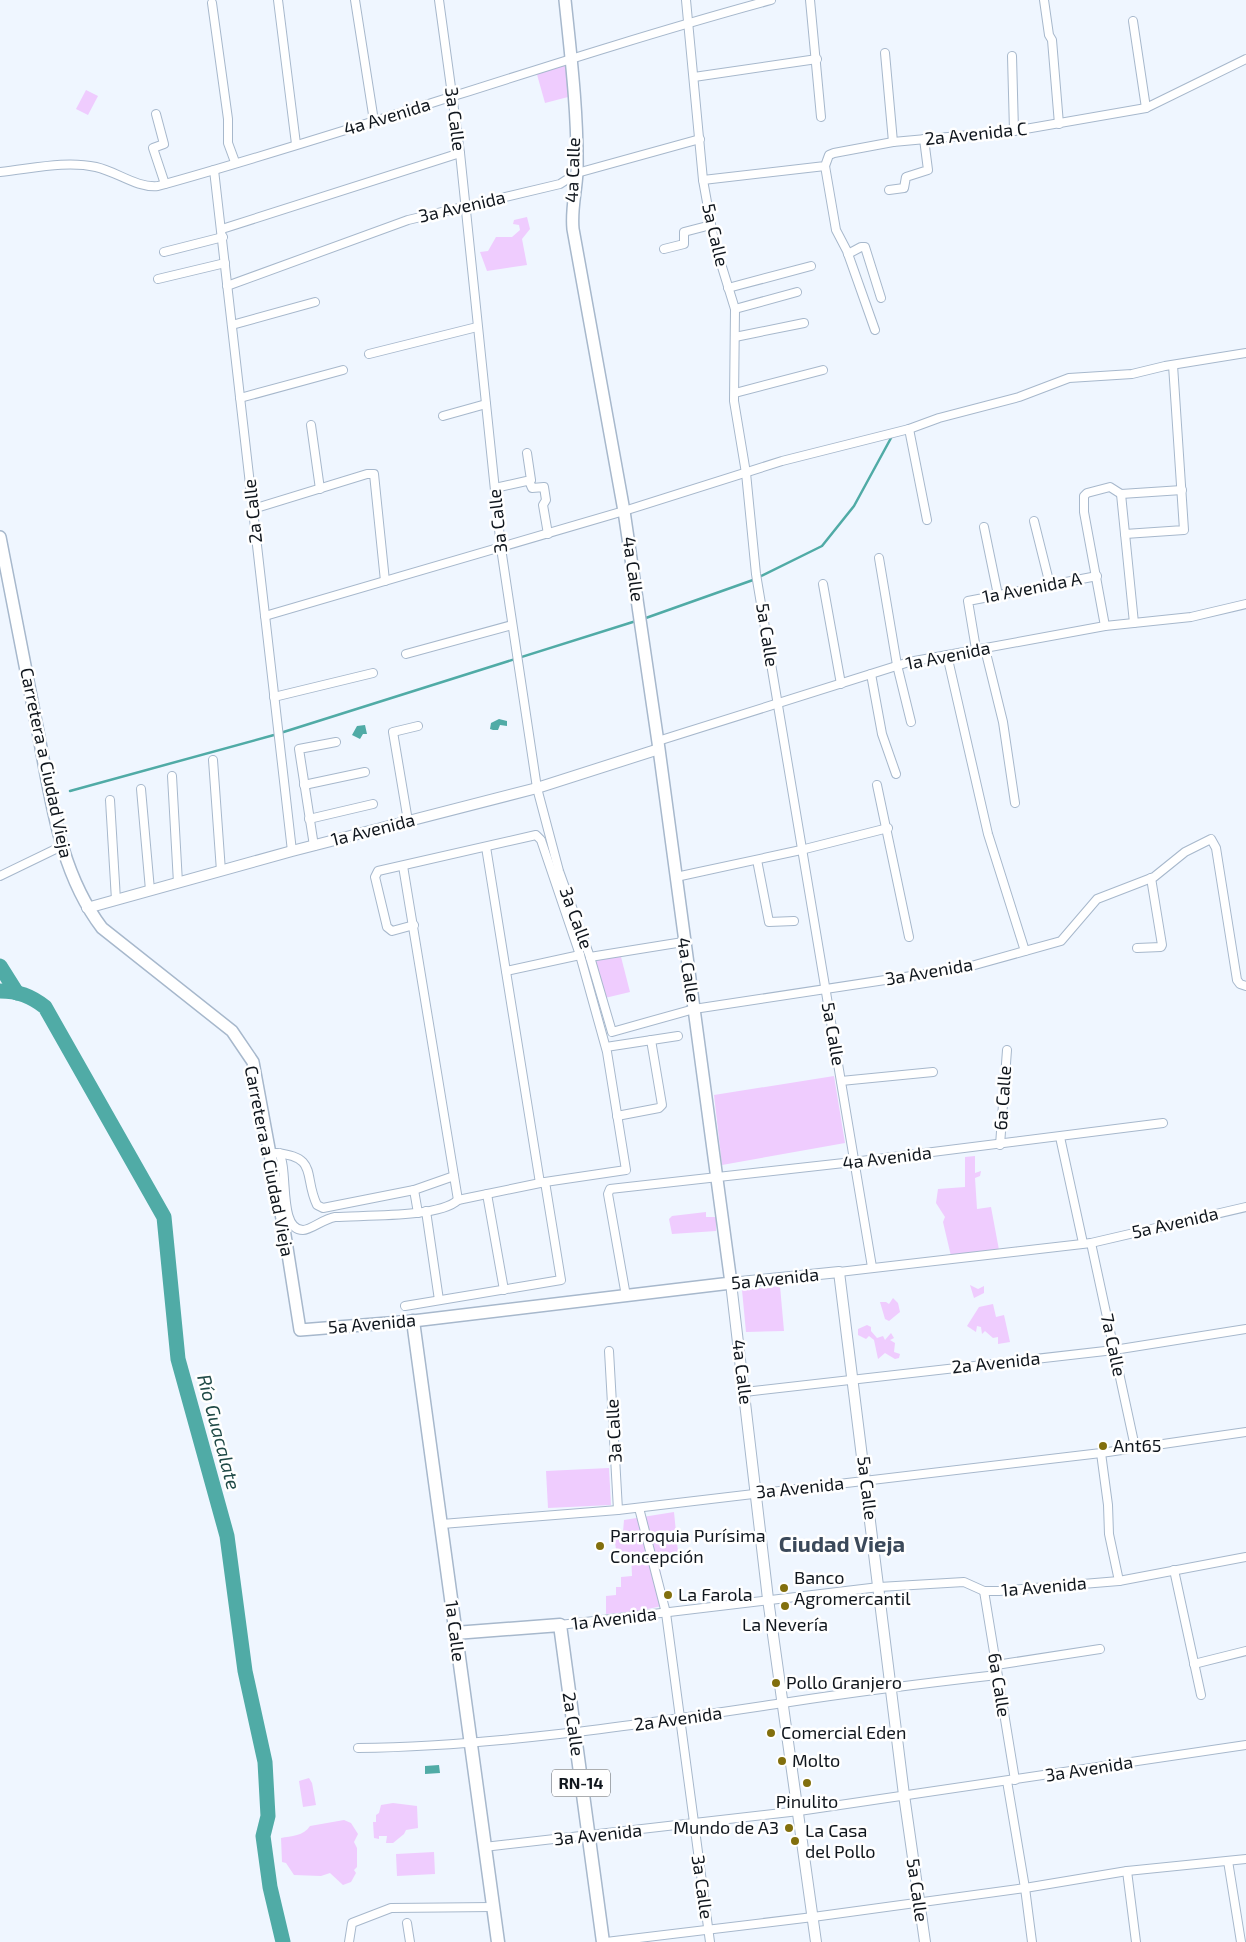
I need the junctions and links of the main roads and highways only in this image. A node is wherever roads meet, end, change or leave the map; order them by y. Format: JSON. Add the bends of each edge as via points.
{"nodes":[{"id":1,"x":565,"y":0,"type":"edge"},
{"id":2,"x":0,"y":537,"type":"edge"},
{"id":3,"x":730,"y":1283,"type":"joint"},
{"id":4,"x":413,"y":1321,"type":"junction"},
{"id":5,"x":300,"y":1330,"type":"joint"},
{"id":6,"x":560,"y":1625,"type":"joint"},
{"id":7,"x":455,"y":1633,"type":"junction"},
{"id":8,"x":498,"y":1942,"type":"edge"},
{"id":9,"x":604,"y":1942,"type":"edge"}],
"edges":[{"from":1,"to":3,"type":"main road","name":"4a Calle","via":[[577,173],[573,229],[624,511],[641,625]]},
{"from":2,"to":5,"type":"main road","name":"Carretera a Ciudad Vieja","via":[[62,846],[73,880],[85,905],[102,928],[232,1031],[253,1062],[274,1153]]},
{"from":3,"to":4,"type":"main road","name":"5a Avenida"},
{"from":4,"to":5,"type":"main road","name":"5a Avenida"},
{"from":4,"to":7,"type":"main road","name":"1a Calle"},
{"from":6,"to":7,"type":"main road","name":"1a Avenida"},
{"from":6,"to":9,"type":"main road","name":"2a Calle","number":"RN-14"},
{"from":7,"to":8,"type":"main road","name":"1a Calle"}]}
